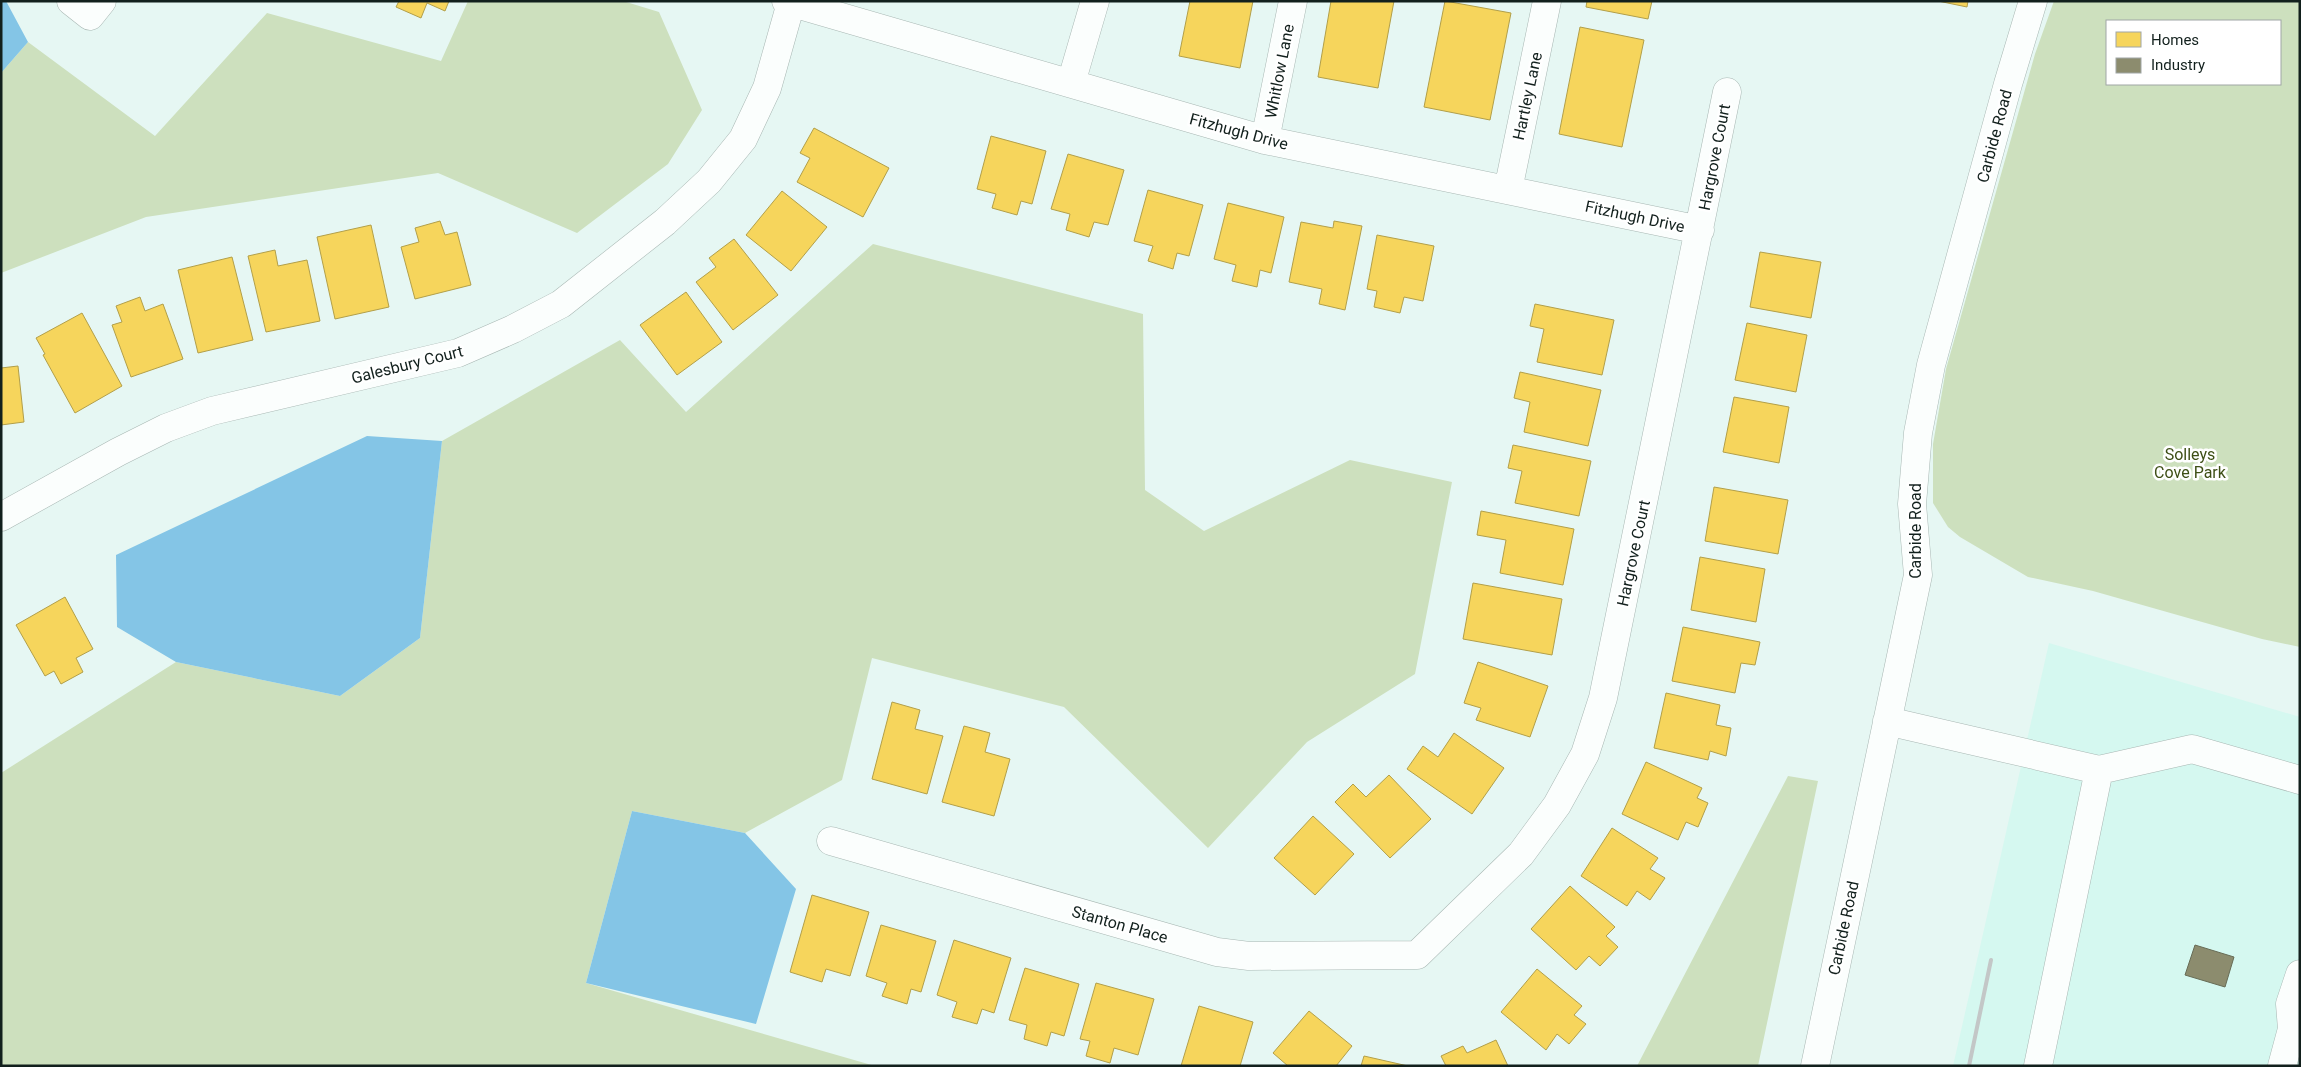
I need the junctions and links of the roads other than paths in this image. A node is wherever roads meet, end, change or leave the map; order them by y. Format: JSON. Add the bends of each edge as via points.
{"nodes":[{"id":1,"x":71,"y":1,"type":"edge"},
{"id":2,"x":102,"y":1,"type":"edge"},
{"id":3,"x":1095,"y":1,"type":"edge"},
{"id":4,"x":1293,"y":1,"type":"edge"},
{"id":5,"x":1547,"y":1,"type":"edge"},
{"id":6,"x":2033,"y":1,"type":"edge"},
{"id":7,"x":788,"y":2,"type":"edge"},
{"id":8,"x":1071,"y":83,"type":"junction"},
{"id":9,"x":1727,"y":92,"type":"dead end"},
{"id":10,"x":1265,"y":140,"type":"junction"},
{"id":11,"x":1508,"y":190,"type":"junction"},
{"id":12,"x":1700,"y":230,"type":"junction"},
{"id":13,"x":1,"y":518,"type":"edge"},
{"id":14,"x":1887,"y":721,"type":"junction"},
{"id":15,"x":2099,"y":770,"type":"junction"},
{"id":16,"x":2300,"y":780,"type":"edge"},
{"id":17,"x":831,"y":841,"type":"dead end"},
{"id":18,"x":1417,"y":955,"type":"joint"},
{"id":19,"x":2300,"y":974,"type":"edge"},
{"id":20,"x":1815,"y":1066,"type":"edge"},
{"id":21,"x":2038,"y":1066,"type":"edge"},
{"id":22,"x":2282,"y":1066,"type":"edge"}],
"edges":[{"from":1,"to":2,"type":"street","via":[[90,16]]},
{"from":3,"to":8,"type":"street"},
{"from":4,"to":10,"type":"street","name":"Whitlow Lane"},
{"from":5,"to":11,"type":"street","name":"Hartley Lane"},
{"from":6,"to":14,"type":"street","name":"Carbide Road","via":[[1931,365],[1918,433],[1912,504],[1918,574]]},
{"from":7,"to":8,"type":"street","name":"Fitzhugh Drive"},
{"from":7,"to":13,"type":"street","name":"Galesbury Court","via":[[767,88],[743,139],[710,181],[665,222],[561,304],[458,353],[202,414],[118,452]]},
{"from":8,"to":10,"type":"street","name":"Fitzhugh Drive"},
{"from":9,"to":12,"type":"street","name":"Hargrove Court"},
{"from":10,"to":11,"type":"street","name":"Fitzhugh Drive"},
{"from":11,"to":12,"type":"street","name":"Fitzhugh Drive"},
{"from":12,"to":18,"type":"street","name":"Hargrove Court","via":[[1603,698],[1585,754],[1557,805],[1521,854]]},
{"from":14,"to":15,"type":"street"},
{"from":14,"to":20,"type":"street","name":"Carbide Road"},
{"from":15,"to":16,"type":"street","via":[[2192,749]]},
{"from":15,"to":21,"type":"street"},
{"from":17,"to":18,"type":"street","name":"Stanton Place","via":[[1217,952],[1249,956]]},
{"from":19,"to":22,"type":"street","via":[[2290,1004],[2292,1029]]}]}
